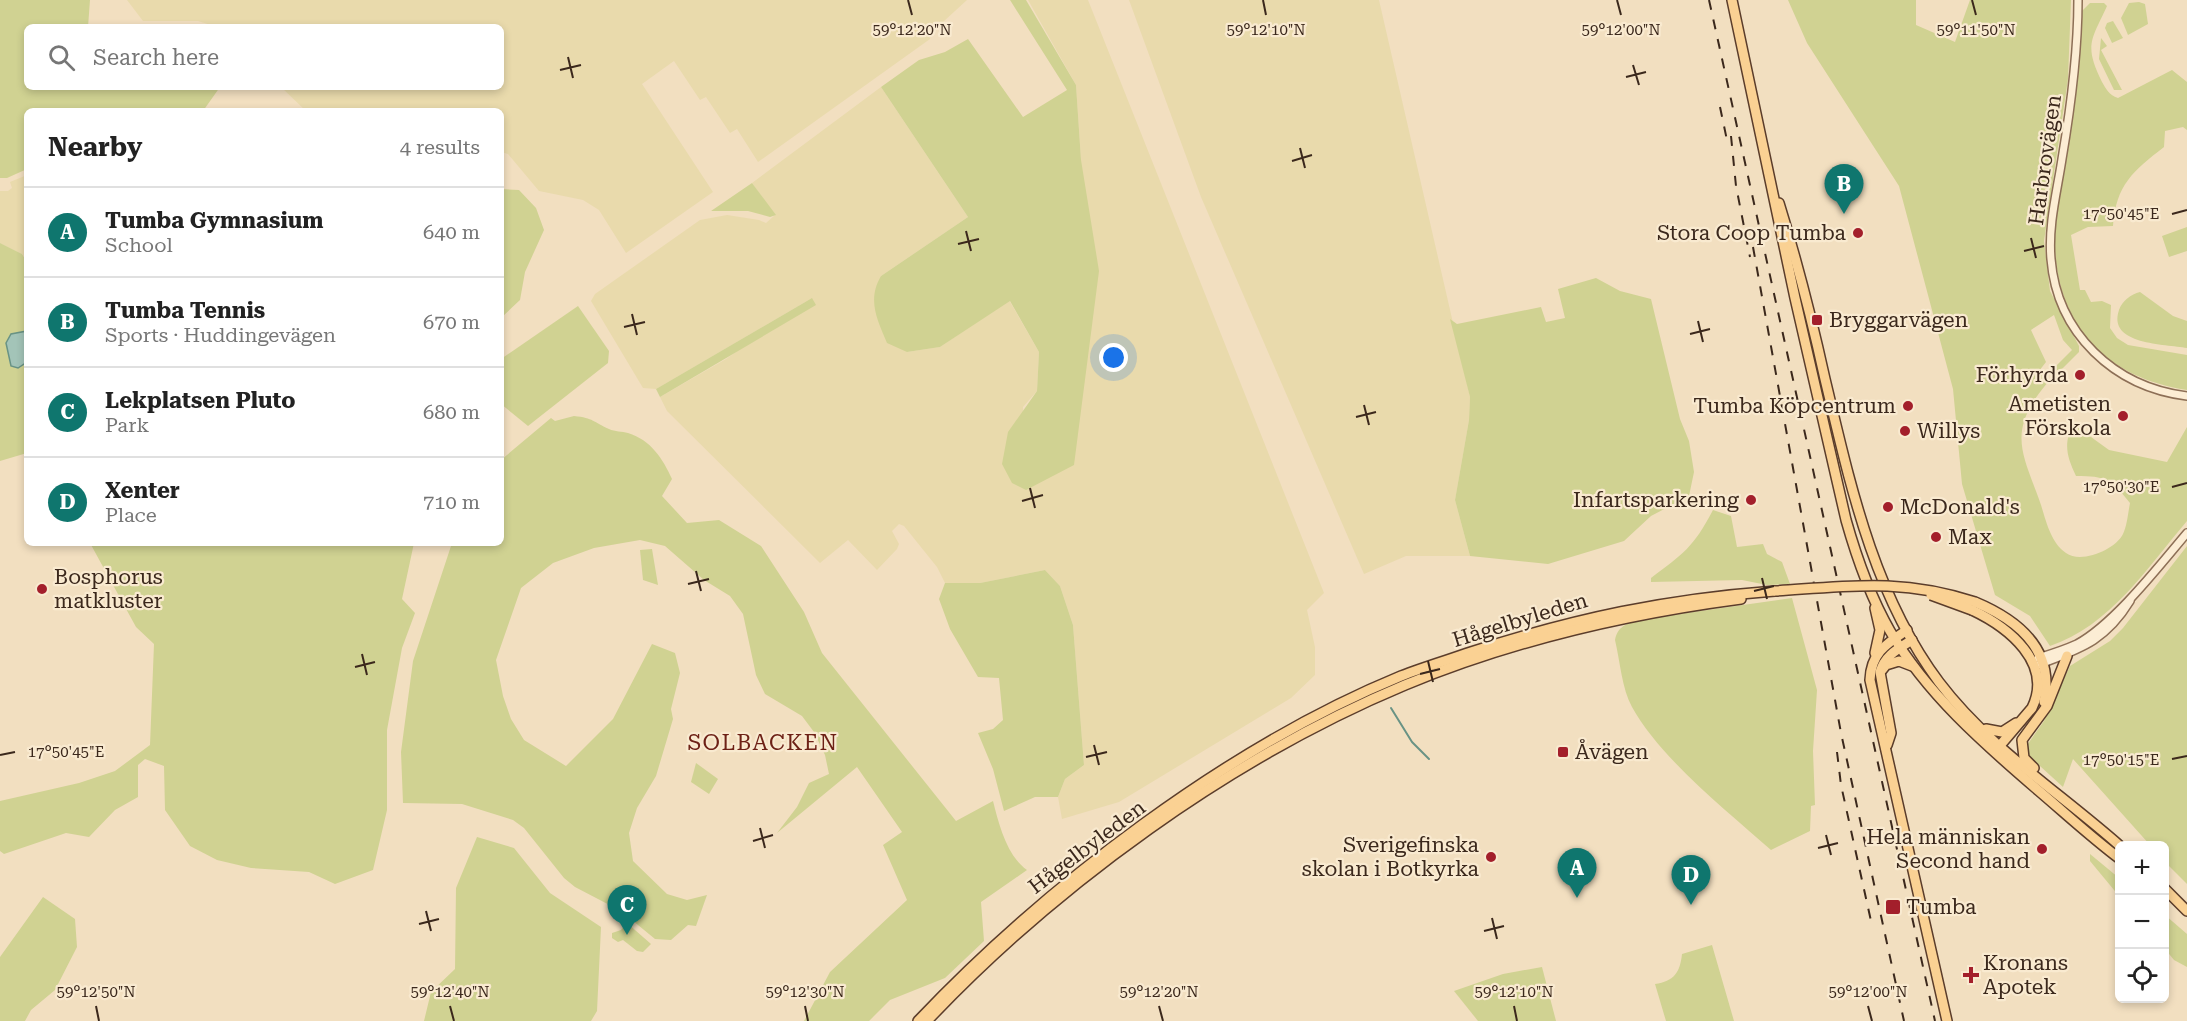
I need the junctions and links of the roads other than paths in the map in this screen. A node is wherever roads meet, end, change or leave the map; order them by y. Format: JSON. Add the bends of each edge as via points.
{"nodes":[{"id":1,"x":1732,"y":0,"type":"edge"},
{"id":2,"x":2078,"y":0,"type":"edge"},
{"id":3,"x":1769,"y":170,"type":"junction"},
{"id":4,"x":2187,"y":396,"type":"edge"},
{"id":5,"x":2187,"y":533,"type":"edge"},
{"id":6,"x":1776,"y":594,"type":"junction"},
{"id":7,"x":2134,"y":594,"type":"junction"},
{"id":8,"x":1872,"y":597,"type":"junction"},
{"id":9,"x":1907,"y":630,"type":"junction"},
{"id":10,"x":1895,"y":638,"type":"junction"},
{"id":11,"x":1912,"y":640,"type":"junction"},
{"id":12,"x":1901,"y":647,"type":"junction"},
{"id":13,"x":2067,"y":656,"type":"junction"},
{"id":14,"x":1874,"y":657,"type":"junction"},
{"id":15,"x":2036,"y":663,"type":"junction"},
{"id":16,"x":1914,"y":668,"type":"junction"},
{"id":17,"x":1880,"y":672,"type":"junction"},
{"id":18,"x":1965,"y":712,"type":"junction"},
{"id":19,"x":2026,"y":733,"type":"junction"},
{"id":20,"x":1886,"y":747,"type":"junction"},
{"id":21,"x":1997,"y":749,"type":"junction"},
{"id":22,"x":2005,"y":756,"type":"junction"},
{"id":23,"x":2115,"y":842,"type":"edge"},
{"id":24,"x":2115,"y":842,"type":"edge"},
{"id":25,"x":2115,"y":855,"type":"edge"},
{"id":26,"x":2169,"y":893,"type":"edge"},
{"id":27,"x":2165,"y":895,"type":"edge"},
{"id":28,"x":2187,"y":911,"type":"edge"},
{"id":29,"x":918,"y":1021,"type":"edge"},
{"id":30,"x":927,"y":1021,"type":"edge"},
{"id":31,"x":1947,"y":1021,"type":"edge"}],
"edges":[{"from":1,"to":3,"type":"main road"},
{"from":2,"to":4,"type":"street","name":"Harbrovägen","via":[[2074,72],[2050,238],[2059,297],[2072,325],[2113,369],[2146,386]]},
{"from":3,"to":8,"type":"main road","via":[[1794,298],[1846,520]]},
{"from":3,"to":9,"type":"main road","via":[[1805,294],[1858,514],[1878,570]]},
{"from":5,"to":7,"type":"street"},
{"from":6,"to":15,"type":"main road","name":"Hågelbyleden","bridge":true,"via":[[1885,590],[1973,606],[2008,629]]},
{"from":6,"to":29,"type":"main road","name":"Hågelbyleden","via":[[1700,597],[1598,615],[1402,675],[1335,707],[1254,751],[1076,876],[1000,941]]},
{"from":6,"to":30,"type":"main road","name":"Hågelbyleden","via":[[1600,624],[1459,666],[1338,716],[1274,750],[1169,816],[1080,881]]},
{"from":7,"to":13,"type":"street","via":[[2103,633]]},
{"from":7,"to":15,"type":"street","via":[[2089,636]]},
{"from":8,"to":10,"type":"main road"},
{"from":8,"to":14,"type":"main road","via":[[1880,630]]},
{"from":9,"to":10,"type":"main road"},
{"from":9,"to":11,"type":"main road"},
{"from":10,"to":12,"type":"main road"},
{"from":10,"to":14,"type":"main road"},
{"from":11,"to":12,"type":"main road"},
{"from":11,"to":18,"type":"main road"},
{"from":12,"to":16,"type":"main road"},
{"from":12,"to":17,"type":"main road","via":[[1883,662]]},
{"from":13,"to":15,"type":"street"},
{"from":13,"to":19,"type":"main road","via":[[2047,706]]},
{"from":14,"to":20,"type":"main road","via":[[1870,680]]},
{"from":15,"to":18,"type":"main road","via":[[2029,704],[2007,730],[1990,731]]},
{"from":15,"to":19,"type":"main road","via":[[2047,680],[2044,704]]},
{"from":15,"to":21,"type":"main road","via":[[2036,700],[2027,717]]},
{"from":16,"to":17,"type":"main road","via":[[1899,661],[1886,665]]},
{"from":16,"to":21,"type":"main road","via":[[1931,689]]},
{"from":17,"to":20,"type":"main road","via":[[1891,733]]},
{"from":18,"to":21,"type":"main road"},
{"from":19,"to":22,"type":"main road"},
{"from":19,"to":23,"type":"main road","via":[[2021,747],[2024,758]]},
{"from":20,"to":31,"type":"main road"},
{"from":21,"to":22,"type":"main road"},
{"from":22,"to":24,"type":"main road"},
{"from":22,"to":25,"type":"main road"},
{"from":26,"to":28,"type":"main road"},
{"from":27,"to":28,"type":"main road"}]}
